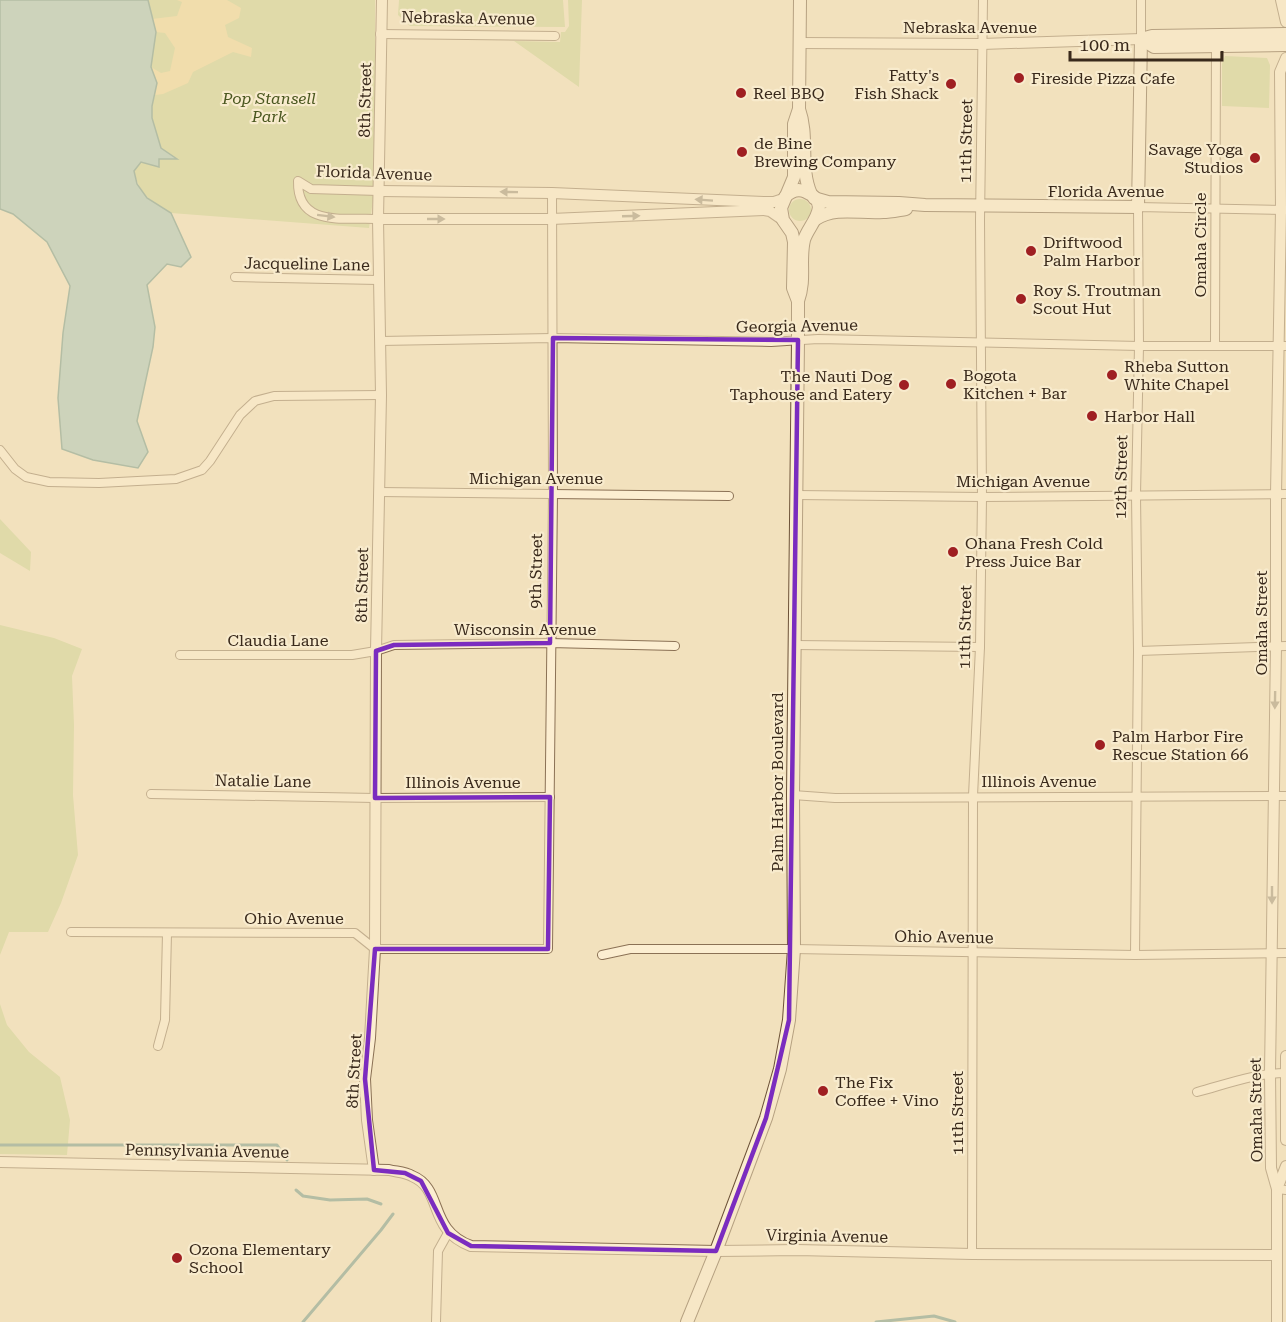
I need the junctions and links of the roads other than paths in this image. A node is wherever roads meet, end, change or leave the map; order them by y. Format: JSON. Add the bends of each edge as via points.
{"nodes":[{"id":1,"x":382,"y":0,"type":"edge"},
{"id":2,"x":800,"y":0,"type":"edge"},
{"id":3,"x":983,"y":0,"type":"edge"},
{"id":4,"x":1141,"y":0,"type":"edge"},
{"id":5,"x":1281,"y":0,"type":"edge"},
{"id":6,"x":1286,"y":22,"type":"edge"},
{"id":7,"x":381,"y":34,"type":"junction"},
{"id":8,"x":1286,"y":34,"type":"edge"},
{"id":9,"x":555,"y":36,"type":"dead end"},
{"id":10,"x":1141,"y":39,"type":"junction"},
{"id":11,"x":799,"y":43,"type":"junction"},
{"id":12,"x":982,"y":44,"type":"junction"},
{"id":13,"x":1216,"y":45,"type":"junction"},
{"id":14,"x":1286,"y":45,"type":"edge"},
{"id":15,"x":1286,"y":58,"type":"edge"},
{"id":16,"x":799,"y":109,"type":"junction"},
{"id":17,"x":379,"y":191,"type":"junction"},
{"id":18,"x":552,"y":193,"type":"junction"},
{"id":19,"x":813,"y":196,"type":"junction"},
{"id":20,"x":784,"y":198,"type":"junction"},
{"id":21,"x":925,"y":206,"type":"junction"},
{"id":22,"x":980,"y":206,"type":"junction"},
{"id":23,"x":1138,"y":207,"type":"junction"},
{"id":24,"x":1215,"y":208,"type":"junction"},
{"id":25,"x":1284,"y":210,"type":"edge"},
{"id":26,"x":378,"y":219,"type":"junction"},
{"id":27,"x":551,"y":219,"type":"junction"},
{"id":28,"x":784,"y":222,"type":"junction"},
{"id":29,"x":815,"y":222,"type":"junction"},
{"id":30,"x":235,"y":278,"type":"dead end"},
{"id":31,"x":378,"y":280,"type":"junction"},
{"id":32,"x":798,"y":301,"type":"junction"},
{"id":33,"x":553,"y":338,"type":"junction"},
{"id":34,"x":798,"y":340,"type":"junction"},
{"id":35,"x":380,"y":341,"type":"junction"},
{"id":36,"x":981,"y":344,"type":"junction"},
{"id":37,"x":1215,"y":345,"type":"junction"},
{"id":38,"x":1139,"y":346,"type":"junction"},
{"id":39,"x":1282,"y":346,"type":"edge"},
{"id":40,"x":381,"y":395,"type":"junction"},
{"id":41,"x":0,"y":450,"type":"edge"},
{"id":42,"x":380,"y":492,"type":"junction"},
{"id":43,"x":553,"y":493,"type":"junction"},
{"id":44,"x":1281,"y":494,"type":"edge"},
{"id":45,"x":796,"y":495,"type":"junction"},
{"id":46,"x":1136,"y":495,"type":"junction"},
{"id":47,"x":729,"y":496,"type":"dead end"},
{"id":48,"x":982,"y":497,"type":"junction"},
{"id":49,"x":550,"y":643,"type":"junction"},
{"id":50,"x":795,"y":645,"type":"junction"},
{"id":51,"x":675,"y":646,"type":"dead end"},
{"id":52,"x":1281,"y":646,"type":"edge"},
{"id":53,"x":980,"y":648,"type":"junction"},
{"id":54,"x":376,"y":651,"type":"junction"},
{"id":55,"x":1138,"y":651,"type":"junction"},
{"id":56,"x":180,"y":655,"type":"dead end"},
{"id":57,"x":151,"y":794,"type":"dead end"},
{"id":58,"x":793,"y":795,"type":"junction"},
{"id":59,"x":973,"y":796,"type":"junction"},
{"id":60,"x":1273,"y":796,"type":"junction"},
{"id":61,"x":1286,"y":796,"type":"edge"},
{"id":62,"x":550,"y":797,"type":"junction"},
{"id":63,"x":1135,"y":797,"type":"junction"},
{"id":64,"x":375,"y":798,"type":"junction"},
{"id":65,"x":70,"y":932,"type":"dead end"},
{"id":66,"x":167,"y":933,"type":"junction"},
{"id":67,"x":375,"y":949,"type":"junction"},
{"id":68,"x":794,"y":949,"type":"junction"},
{"id":69,"x":973,"y":952,"type":"junction"},
{"id":70,"x":1272,"y":953,"type":"junction"},
{"id":71,"x":1286,"y":953,"type":"edge"},
{"id":72,"x":602,"y":955,"type":"dead end"},
{"id":73,"x":1135,"y":955,"type":"junction"},
{"id":74,"x":158,"y":1046,"type":"dead end"},
{"id":75,"x":1286,"y":1056,"type":"edge"},
{"id":76,"x":1270,"y":1073,"type":"junction"},
{"id":77,"x":1286,"y":1073,"type":"edge"},
{"id":78,"x":1197,"y":1092,"type":"dead end"},
{"id":79,"x":1286,"y":1140,"type":"edge"},
{"id":80,"x":0,"y":1162,"type":"edge"},
{"id":81,"x":1286,"y":1166,"type":"edge"},
{"id":82,"x":374,"y":1170,"type":"junction"},
{"id":83,"x":1281,"y":1190,"type":"edge"},
{"id":84,"x":448,"y":1233,"type":"junction"},
{"id":85,"x":716,"y":1251,"type":"junction"},
{"id":86,"x":972,"y":1254,"type":"junction"},
{"id":87,"x":1277,"y":1255,"type":"junction"},
{"id":88,"x":436,"y":1322,"type":"edge"},
{"id":89,"x":687,"y":1322,"type":"edge"},
{"id":90,"x":1277,"y":1322,"type":"edge"}],
"edges":[{"from":1,"to":7,"type":"street","name":"8th Street"},
{"from":2,"to":11,"type":"main road"},
{"from":3,"to":12,"type":"street","name":"11th Street"},
{"from":4,"to":10,"type":"street","name":"12th Street"},
{"from":5,"to":6,"type":"street"},
{"from":7,"to":9,"type":"street","name":"Nebraska Avenue"},
{"from":7,"to":17,"type":"street","name":"8th Street"},
{"from":8,"to":10,"type":"main road","name":"Nebraska Avenue"},
{"from":10,"to":12,"type":"street","name":"Nebraska Avenue"},
{"from":10,"to":13,"type":"main road","name":"Nebraska Avenue","via":[[1154,47]]},
{"from":10,"to":23,"type":"main road","name":"12th Street"},
{"from":11,"to":12,"type":"street","name":"Nebraska Avenue"},
{"from":11,"to":16,"type":"main road"},
{"from":12,"to":22,"type":"street","name":"11th Street"},
{"from":13,"to":14,"type":"main road","name":"Nebraska Avenue"},
{"from":13,"to":24,"type":"street","name":"Omaha Circle"},
{"from":15,"to":25,"type":"street","name":"Omaha Street","via":[[1280,72]]},
{"from":16,"to":19,"type":"main road","via":[[804,124],[805,178]]},
{"from":16,"to":20,"type":"main road","via":[[794,124],[794,177]]},
{"from":18,"to":17,"type":"street","name":"Florida Avenue","one_way":true},
{"from":17,"to":26,"type":"street","name":"8th Street"},
{"from":17,"to":26,"type":"street","name":"Florida Avenue","one_way":true,"via":[[311,189],[298,181],[298,194],[306,210],[320,217]]},
{"from":20,"to":18,"type":"street","name":"Florida Avenue","one_way":true,"via":[[774,202]]},
{"from":18,"to":27,"type":"street","name":"9th Street"},
{"from":19,"to":20,"type":"main road","via":[[800,190]]},
{"from":19,"to":21,"type":"main road","name":"Florida Avenue","via":[[828,202]]},
{"from":19,"to":29,"type":"main road","via":[[818,206]]},
{"from":20,"to":28,"type":"main road"},
{"from":21,"to":22,"type":"main road","name":"Florida Avenue"},
{"from":21,"to":29,"type":"main road","name":"Florida Avenue","via":[[884,212],[828,213]]},
{"from":22,"to":23,"type":"main road","name":"Florida Avenue"},
{"from":22,"to":36,"type":"street","name":"11th Street"},
{"from":23,"to":24,"type":"street","name":"Florida Avenue"},
{"from":23,"to":38,"type":"street","name":"12th Street"},
{"from":24,"to":25,"type":"street","name":"Florida Avenue"},
{"from":24,"to":37,"type":"street","name":"Omaha Circle"},
{"from":25,"to":39,"type":"street","name":"Omaha Street"},
{"from":26,"to":27,"type":"street","name":"Florida Avenue","one_way":true},
{"from":26,"to":31,"type":"street","name":"8th Street"},
{"from":27,"to":28,"type":"street","name":"Florida Avenue","one_way":true,"via":[[764,210]]},
{"from":27,"to":33,"type":"street","name":"9th Street"},
{"from":28,"to":29,"type":"main road","via":[[798,229]]},
{"from":28,"to":32,"type":"main road","name":"Palm Harbor Boulevard","via":[[794,242],[793,288]]},
{"from":29,"to":32,"type":"main road","name":"Palm Harbor Boulevard","via":[[804,242]]},
{"from":30,"to":31,"type":"street","name":"Jacqueline Lane"},
{"from":31,"to":35,"type":"street","name":"8th Street"},
{"from":32,"to":34,"type":"main road","name":"Palm Harbor Boulevard"},
{"from":33,"to":34,"type":"street","name":"Georgia Avenue"},
{"from":33,"to":35,"type":"street","name":"Georgia Avenue"},
{"from":33,"to":43,"type":"street","name":"9th Street"},
{"from":34,"to":36,"type":"street","name":"Georgia Avenue"},
{"from":34,"to":45,"type":"main road","name":"Palm Harbor Boulevard"},
{"from":35,"to":40,"type":"street","name":"8th Street"},
{"from":36,"to":38,"type":"street","name":"Georgia Avenue"},
{"from":36,"to":48,"type":"street","name":"11th Street"},
{"from":37,"to":38,"type":"street","name":"Georgia Avenue"},
{"from":37,"to":39,"type":"street"},
{"from":38,"to":46,"type":"street","name":"12th Street"},
{"from":39,"to":44,"type":"street","name":"Omaha Street"},
{"from":40,"to":41,"type":"street","via":[[274,396],[255,401],[240,415],[202,470],[176,479],[48,482],[26,477]]},
{"from":40,"to":42,"type":"street","name":"8th Street"},
{"from":42,"to":43,"type":"street","name":"Michigan Avenue"},
{"from":42,"to":54,"type":"street","name":"8th Street"},
{"from":43,"to":47,"type":"street","name":"Michigan Avenue"},
{"from":43,"to":49,"type":"street","name":"9th Street"},
{"from":44,"to":46,"type":"street","name":"Michigan Avenue"},
{"from":44,"to":52,"type":"street","name":"Omaha Street"},
{"from":45,"to":48,"type":"street","name":"Michigan Avenue"},
{"from":45,"to":50,"type":"main road","name":"Palm Harbor Boulevard"},
{"from":46,"to":48,"type":"street","name":"Michigan Avenue"},
{"from":46,"to":55,"type":"street","name":"12th Street"},
{"from":48,"to":53,"type":"street","name":"11th Street"},
{"from":49,"to":51,"type":"street","name":"Wisconsin Avenue"},
{"from":49,"to":54,"type":"street","name":"Wisconsin Avenue","via":[[394,645]]},
{"from":49,"to":62,"type":"street","name":"9th Street"},
{"from":50,"to":53,"type":"street"},
{"from":50,"to":58,"type":"main road","name":"Palm Harbor Boulevard"},
{"from":52,"to":55,"type":"street"},
{"from":52,"to":60,"type":"street","name":"Omaha Street","one_way":true},
{"from":53,"to":59,"type":"street","name":"11th Street"},
{"from":54,"to":56,"type":"street","name":"Claudia Lane","via":[[352,655]]},
{"from":54,"to":64,"type":"street","name":"8th Street"},
{"from":55,"to":63,"type":"street","name":"12th Street"},
{"from":57,"to":64,"type":"street","name":"Natalie Lane"},
{"from":58,"to":59,"type":"street","name":"Illinois Avenue"},
{"from":58,"to":68,"type":"main road","name":"Palm Harbor Boulevard"},
{"from":59,"to":63,"type":"street","name":"Illinois Avenue"},
{"from":59,"to":69,"type":"street","name":"11th Street"},
{"from":60,"to":61,"type":"street","name":"Illinois Avenue"},
{"from":60,"to":63,"type":"street","name":"Illinois Avenue"},
{"from":60,"to":70,"type":"street","name":"Omaha Street","one_way":true},
{"from":62,"to":64,"type":"street","name":"Illinois Avenue"},
{"from":62,"to":67,"type":"street","name":"9th Street","via":[[548,949]]},
{"from":63,"to":73,"type":"street","name":"12th Street"},
{"from":64,"to":67,"type":"street","name":"8th Street"},
{"from":65,"to":66,"type":"street","name":"Ohio Avenue"},
{"from":66,"to":67,"type":"street","name":"Ohio Avenue","via":[[355,933]]},
{"from":66,"to":74,"type":"street","via":[[165,1020]]},
{"from":67,"to":82,"type":"street","name":"8th Street","via":[[365,1079]]},
{"from":68,"to":69,"type":"street","name":"Ohio Avenue"},
{"from":68,"to":72,"type":"street","name":"Ohio Avenue","via":[[630,949]]},
{"from":68,"to":85,"type":"main road","name":"Palm Harbor Boulevard","via":[[789,1020],[780,1069],[766,1118]]},
{"from":69,"to":73,"type":"street","name":"Ohio Avenue"},
{"from":69,"to":86,"type":"street","name":"11th Street"},
{"from":70,"to":71,"type":"street","name":"Ohio Avenue"},
{"from":70,"to":73,"type":"street","name":"Ohio Avenue"},
{"from":70,"to":76,"type":"street","name":"Omaha Street"},
{"from":75,"to":77,"type":"street","name":"Omaha Street"},
{"from":76,"to":77,"type":"street"},
{"from":76,"to":78,"type":"street"},
{"from":76,"to":83,"type":"street","name":"Omaha Street","via":[[1271,1168]]},
{"from":77,"to":79,"type":"street","name":"Omaha Street"},
{"from":80,"to":82,"type":"street","name":"Pennsylvania Avenue"},
{"from":81,"to":83,"type":"street","name":"Omaha Street"},
{"from":82,"to":84,"type":"street","name":"Pennsylvania Avenue","via":[[413,1176],[427,1188]]},
{"from":83,"to":87,"type":"street","name":"Omaha Street"},
{"from":84,"to":85,"type":"street","name":"Virginia Avenue","via":[[471,1246]]},
{"from":84,"to":88,"type":"street","via":[[438,1251]]},
{"from":85,"to":86,"type":"street","name":"Virginia Avenue"},
{"from":85,"to":89,"type":"main road","name":"Palm Harbor Boulevard"},
{"from":86,"to":87,"type":"street","name":"Virginia Avenue"},
{"from":87,"to":90,"type":"street","name":"Omaha Street"}]}
